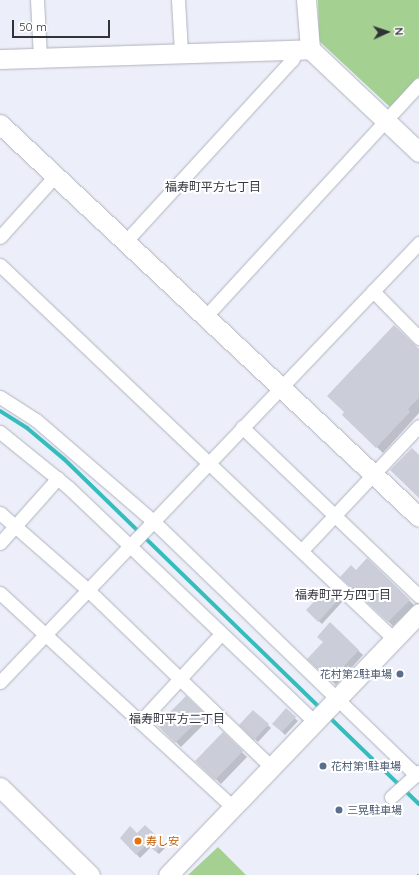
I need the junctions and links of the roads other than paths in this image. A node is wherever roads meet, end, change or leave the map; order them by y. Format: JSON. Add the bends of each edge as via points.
{"nodes":[{"id":1,"x":37,"y":0,"type":"edge"},
{"id":2,"x":178,"y":0,"type":"edge"},
{"id":3,"x":306,"y":0,"type":"edge"},
{"id":4,"x":304,"y":49,"type":"junction"},
{"id":5,"x":181,"y":52,"type":"junction"},
{"id":6,"x":40,"y":57,"type":"junction"},
{"id":7,"x":0,"y":59,"type":"edge"},
{"id":8,"x":419,"y":84,"type":"edge"},
{"id":9,"x":385,"y":120,"type":"junction"},
{"id":10,"x":0,"y":124,"type":"edge"},
{"id":11,"x":419,"y":152,"type":"edge"},
{"id":12,"x":55,"y":176,"type":"junction"},
{"id":13,"x":0,"y":237,"type":"edge"},
{"id":14,"x":125,"y":242,"type":"junction"},
{"id":15,"x":419,"y":243,"type":"edge"},
{"id":16,"x":0,"y":265,"type":"edge"},
{"id":17,"x":373,"y":291,"type":"junction"},
{"id":18,"x":205,"y":317,"type":"junction"},
{"id":19,"x":419,"y":338,"type":"edge"},
{"id":20,"x":280,"y":387,"type":"junction"},
{"id":21,"x":0,"y":397,"type":"edge"},
{"id":22,"x":419,"y":426,"type":"edge"},
{"id":23,"x":242,"y":428,"type":"junction"},
{"id":24,"x":0,"y":432,"type":"edge"},
{"id":25,"x":209,"y":462,"type":"junction"},
{"id":26,"x":374,"y":475,"type":"junction"},
{"id":27,"x":58,"y":478,"type":"junction"},
{"id":28,"x":0,"y":513,"type":"edge"},
{"id":29,"x":334,"y":516,"type":"junction"},
{"id":30,"x":419,"y":517,"type":"edge"},
{"id":31,"x":150,"y":525,"type":"junction"},
{"id":32,"x":16,"y":526,"type":"junction"},
{"id":33,"x":0,"y":543,"type":"edge"},
{"id":34,"x":130,"y":544,"type":"junction"},
{"id":35,"x":302,"y":550,"type":"junction"},
{"id":36,"x":89,"y":591,"type":"junction"},
{"id":37,"x":0,"y":593,"type":"edge"},
{"id":38,"x":419,"y":596,"type":"edge"},
{"id":39,"x":419,"y":613,"type":"edge"},
{"id":40,"x":221,"y":634,"type":"junction"},
{"id":41,"x":45,"y":635,"type":"junction"},
{"id":42,"x":394,"y":639,"type":"junction"},
{"id":43,"x":180,"y":679,"type":"junction"},
{"id":44,"x":0,"y":682,"type":"edge"},
{"id":45,"x":325,"y":713,"type":"junction"},
{"id":46,"x":140,"y":722,"type":"junction"},
{"id":47,"x":272,"y":767,"type":"junction"},
{"id":48,"x":414,"y":776,"type":"edge"},
{"id":49,"x":0,"y":787,"type":"edge"},
{"id":50,"x":393,"y":795,"type":"dead end"},
{"id":51,"x":233,"y":807,"type":"junction"},
{"id":52,"x":90,"y":875,"type":"edge"},
{"id":53,"x":168,"y":875,"type":"edge"}],
"edges":[{"from":1,"to":6,"type":"street"},
{"from":2,"to":5,"type":"street"},
{"from":3,"to":4,"type":"street"},
{"from":4,"to":5,"type":"street"},
{"from":4,"to":9,"type":"street"},
{"from":4,"to":14,"type":"street"},
{"from":5,"to":6,"type":"street"},
{"from":6,"to":7,"type":"street"},
{"from":8,"to":9,"type":"street"},
{"from":9,"to":11,"type":"street"},
{"from":9,"to":18,"type":"street"},
{"from":10,"to":12,"type":"street"},
{"from":12,"to":13,"type":"street"},
{"from":12,"to":14,"type":"street"},
{"from":14,"to":18,"type":"street"},
{"from":15,"to":17,"type":"street"},
{"from":16,"to":25,"type":"street"},
{"from":17,"to":19,"type":"street"},
{"from":17,"to":20,"type":"street"},
{"from":18,"to":20,"type":"street"},
{"from":20,"to":23,"type":"street"},
{"from":20,"to":26,"type":"street"},
{"from":21,"to":31,"type":"street","via":[[36,420]]},
{"from":22,"to":26,"type":"street"},
{"from":23,"to":25,"type":"street"},
{"from":23,"to":29,"type":"street"},
{"from":24,"to":27,"type":"street"},
{"from":25,"to":31,"type":"street"},
{"from":25,"to":35,"type":"street"},
{"from":26,"to":29,"type":"street"},
{"from":26,"to":30,"type":"street"},
{"from":27,"to":32,"type":"street"},
{"from":27,"to":34,"type":"street"},
{"from":28,"to":32,"type":"street"},
{"from":29,"to":35,"type":"street"},
{"from":29,"to":38,"type":"street"},
{"from":31,"to":34,"type":"street"},
{"from":31,"to":45,"type":"street"},
{"from":32,"to":33,"type":"street"},
{"from":32,"to":36,"type":"street"},
{"from":34,"to":36,"type":"street"},
{"from":34,"to":40,"type":"street"},
{"from":35,"to":42,"type":"street"},
{"from":36,"to":41,"type":"street"},
{"from":36,"to":43,"type":"street"},
{"from":37,"to":41,"type":"street"},
{"from":39,"to":42,"type":"street"},
{"from":40,"to":43,"type":"street"},
{"from":40,"to":45,"type":"street"},
{"from":41,"to":44,"type":"street"},
{"from":41,"to":46,"type":"street"},
{"from":42,"to":45,"type":"street"},
{"from":43,"to":46,"type":"street"},
{"from":43,"to":47,"type":"street"},
{"from":45,"to":47,"type":"street"},
{"from":45,"to":48,"type":"street"},
{"from":46,"to":51,"type":"street"},
{"from":47,"to":51,"type":"street"},
{"from":48,"to":50,"type":"street"},
{"from":49,"to":52,"type":"street"},
{"from":51,"to":53,"type":"street"}]}
